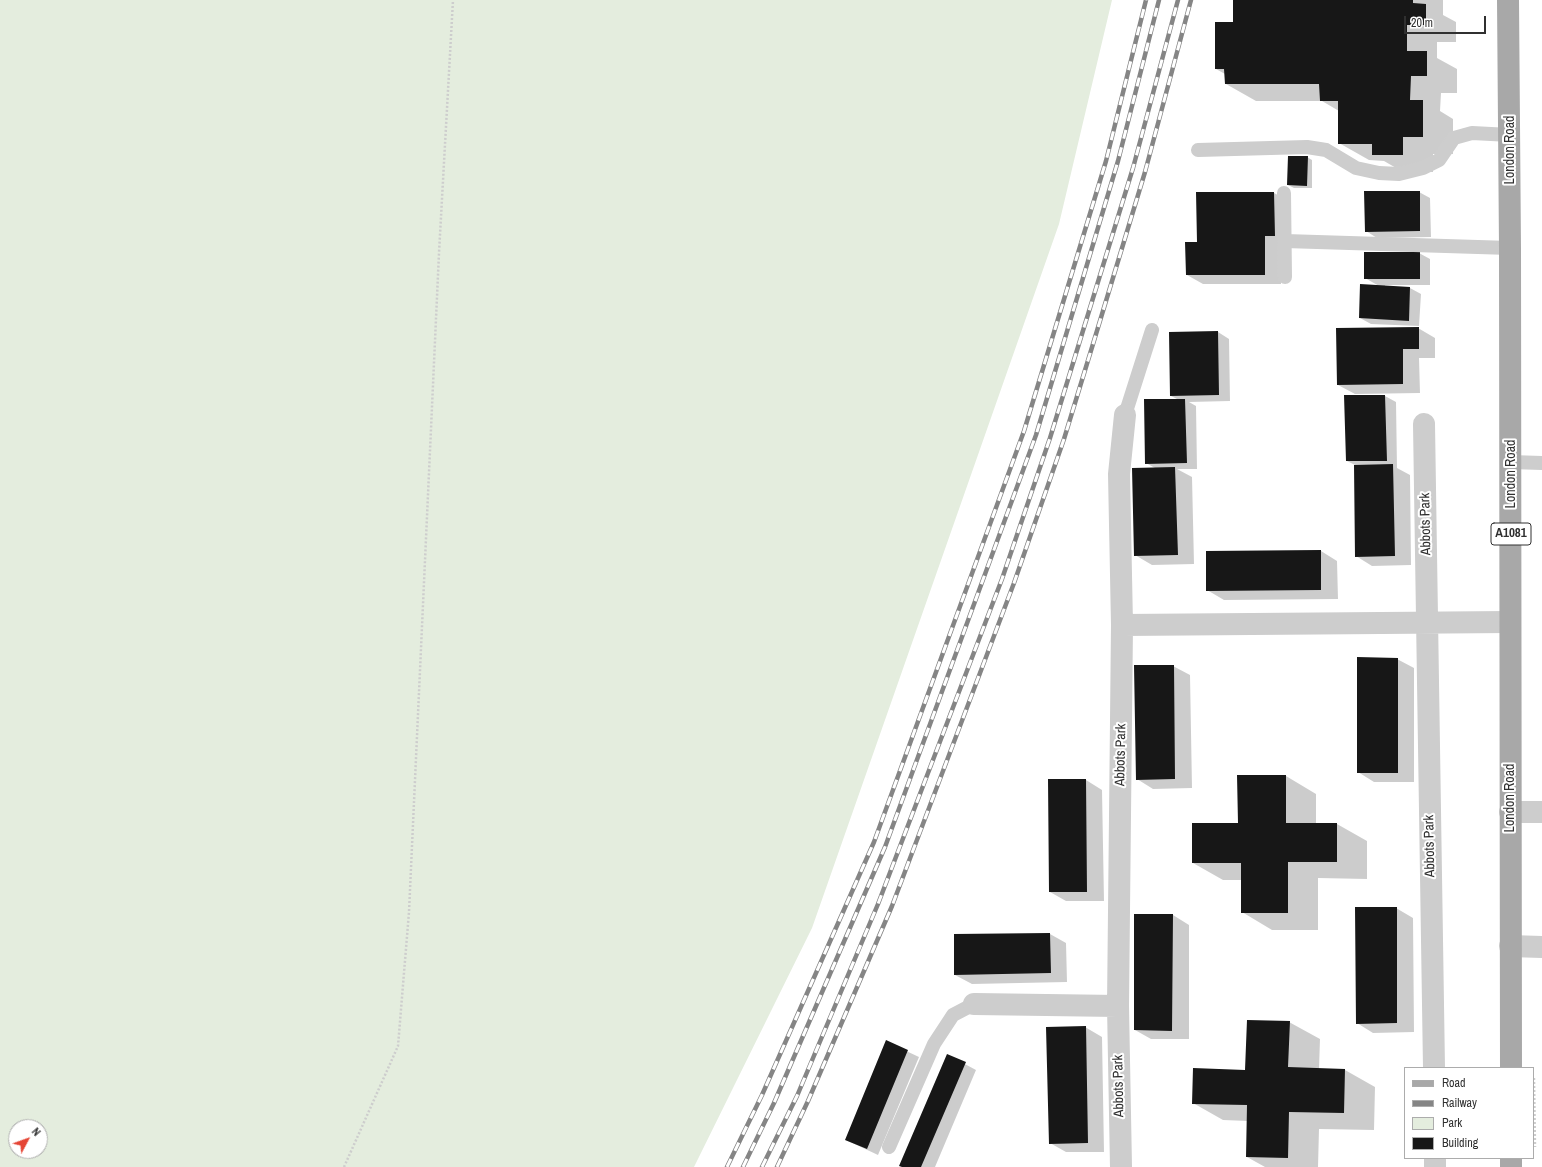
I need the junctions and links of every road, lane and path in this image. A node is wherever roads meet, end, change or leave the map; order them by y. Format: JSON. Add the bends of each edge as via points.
{"nodes":[{"id":1,"x":453,"y":0,"type":"edge"},
{"id":2,"x":1508,"y":0,"type":"edge"},
{"id":3,"x":1510,"y":135,"type":"junction"},
{"id":4,"x":1198,"y":150,"type":"dead end"},
{"id":5,"x":1284,"y":193,"type":"dead end"},
{"id":6,"x":1285,"y":241,"type":"junction"},
{"id":7,"x":1510,"y":248,"type":"junction"},
{"id":8,"x":1285,"y":277,"type":"dead end"},
{"id":9,"x":1152,"y":330,"type":"dead end"},
{"id":10,"x":1125,"y":415,"type":"joint"},
{"id":11,"x":1424,"y":424,"type":"dead end"},
{"id":12,"x":1511,"y":462,"type":"junction"},
{"id":13,"x":1542,"y":463,"type":"edge"},
{"id":14,"x":1510,"y":622,"type":"junction"},
{"id":15,"x":1427,"y":623,"type":"junction"},
{"id":16,"x":1122,"y":625,"type":"junction"},
{"id":17,"x":1510,"y":812,"type":"junction"},
{"id":18,"x":1542,"y":812,"type":"edge"},
{"id":19,"x":1510,"y":946,"type":"junction"},
{"id":20,"x":1542,"y":947,"type":"edge"},
{"id":21,"x":974,"y":1004,"type":"joint"},
{"id":22,"x":1118,"y":1006,"type":"junction"},
{"id":23,"x":1434,"y":1067,"type":"edge"},
{"id":24,"x":1511,"y":1067,"type":"edge"},
{"id":25,"x":890,"y":1147,"type":"dead end"},
{"id":26,"x":344,"y":1167,"type":"edge"},
{"id":27,"x":1121,"y":1167,"type":"edge"}],
"edges":[{"from":1,"to":26,"type":"path","via":[[409,912],[398,1046]]},
{"from":2,"to":3,"type":"main road","name":"London Road","number":"A1081"},
{"from":3,"to":4,"type":"lane","via":[[1472,133],[1454,138],[1439,160],[1423,168],[1399,174],[1356,168],[1326,150],[1307,147]]},
{"from":3,"to":7,"type":"main road","name":"London Road","number":"A1081"},
{"from":5,"to":6,"type":"lane"},
{"from":6,"to":7,"type":"lane"},
{"from":6,"to":8,"type":"lane"},
{"from":7,"to":12,"type":"main road","name":"London Road","number":"A1081"},
{"from":9,"to":10,"type":"lane"},
{"from":10,"to":16,"type":"street","name":"Abbots Park","via":[[1119,474]]},
{"from":11,"to":15,"type":"street","name":"Abbots Park"},
{"from":12,"to":13,"type":"lane"},
{"from":12,"to":14,"type":"main road","name":"London Road","number":"A1081"},
{"from":14,"to":15,"type":"street"},
{"from":14,"to":17,"type":"main road","name":"London Road","number":"A1081"},
{"from":15,"to":16,"type":"street"},
{"from":15,"to":23,"type":"street","name":"Abbots Park"},
{"from":16,"to":22,"type":"street","name":"Abbots Park"},
{"from":17,"to":18,"type":"street"},
{"from":17,"to":19,"type":"main road","name":"London Road","number":"A1081"},
{"from":19,"to":20,"type":"street"},
{"from":19,"to":24,"type":"main road","name":"London Road","number":"A1081"},
{"from":21,"to":22,"type":"street"},
{"from":21,"to":25,"type":"lane","via":[[952,1015],[934,1044]]},
{"from":22,"to":27,"type":"street","name":"Abbots Park"}]}
